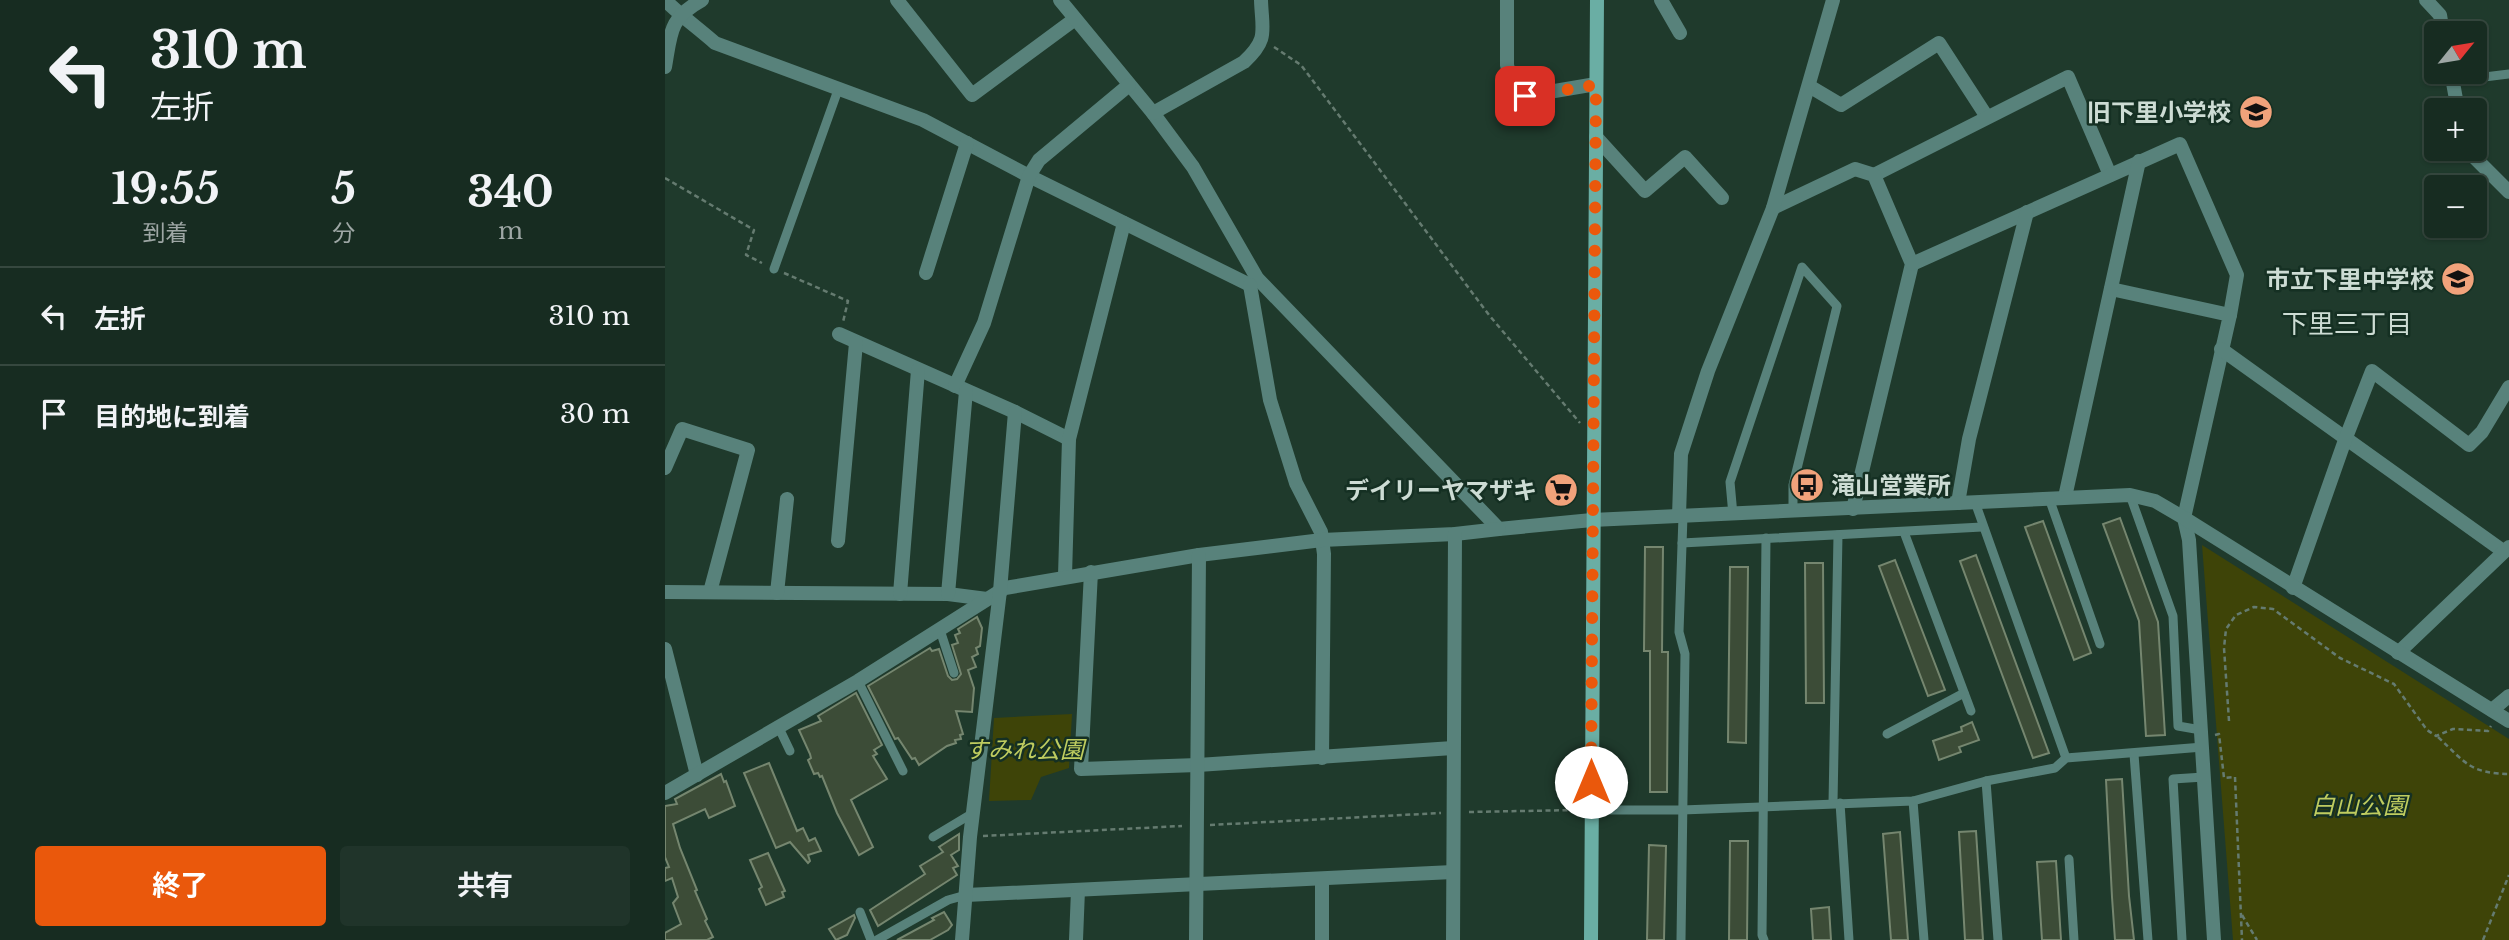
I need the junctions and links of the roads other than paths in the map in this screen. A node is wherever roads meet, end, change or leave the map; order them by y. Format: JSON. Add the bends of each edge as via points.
{"nodes":[{"id":1,"x":665,"y":0,"type":"edge"},
{"id":2,"x":702,"y":0,"type":"edge"},
{"id":3,"x":897,"y":0,"type":"edge"},
{"id":4,"x":1060,"y":0,"type":"edge"},
{"id":5,"x":1261,"y":0,"type":"edge"},
{"id":6,"x":1507,"y":0,"type":"edge"},
{"id":7,"x":1597,"y":0,"type":"edge"},
{"id":8,"x":1661,"y":0,"type":"edge"},
{"id":9,"x":1833,"y":0,"type":"edge"},
{"id":10,"x":2426,"y":0,"type":"edge"},
{"id":11,"x":680,"y":15,"type":"junction"},
{"id":12,"x":1075,"y":19,"type":"junction"},
{"id":13,"x":2440,"y":21,"type":"edge"},
{"id":14,"x":1680,"y":33,"type":"dead end"},
{"id":15,"x":665,"y":67,"type":"edge"},
{"id":16,"x":2509,"y":74,"type":"edge"},
{"id":17,"x":2487,"y":75,"type":"edge"},
{"id":18,"x":1129,"y":85,"type":"junction"},
{"id":19,"x":1596,"y":85,"type":"junction"},
{"id":20,"x":1809,"y":86,"type":"junction"},
{"id":21,"x":838,"y":90,"type":"junction"},
{"id":22,"x":1153,"y":113,"type":"junction"},
{"id":23,"x":1987,"y":117,"type":"junction"},
{"id":24,"x":1596,"y":137,"type":"junction"},
{"id":25,"x":967,"y":143,"type":"junction"},
{"id":26,"x":2478,"y":161,"type":"edge"},
{"id":27,"x":2139,"y":162,"type":"junction"},
{"id":28,"x":1874,"y":175,"type":"junction"},
{"id":29,"x":2110,"y":175,"type":"junction"},
{"id":30,"x":1029,"y":176,"type":"junction"},
{"id":31,"x":2509,"y":192,"type":"edge"},
{"id":32,"x":1722,"y":198,"type":"dead end"},
{"id":33,"x":1773,"y":208,"type":"junction"},
{"id":34,"x":2027,"y":212,"type":"junction"},
{"id":35,"x":1124,"y":223,"type":"junction"},
{"id":36,"x":1912,"y":264,"type":"junction"},
{"id":37,"x":774,"y":268,"type":"road end"},
{"id":38,"x":926,"y":273,"type":"dead end"},
{"id":39,"x":1254,"y":282,"type":"junction"},
{"id":40,"x":2111,"y":289,"type":"junction"},
{"id":41,"x":2230,"y":315,"type":"junction"},
{"id":42,"x":839,"y":334,"type":"road end"},
{"id":43,"x":856,"y":343,"type":"junction"},
{"id":44,"x":2221,"y":349,"type":"junction"},
{"id":45,"x":918,"y":370,"type":"junction"},
{"id":46,"x":2509,"y":387,"type":"edge"},
{"id":47,"x":960,"y":388,"type":"junction"},
{"id":48,"x":1015,"y":412,"type":"junction"},
{"id":49,"x":1069,"y":439,"type":"junction"},
{"id":50,"x":2345,"y":440,"type":"junction"},
{"id":51,"x":665,"y":468,"type":"edge"},
{"id":52,"x":2130,"y":495,"type":"junction"},
{"id":53,"x":2065,"y":497,"type":"junction"},
{"id":54,"x":2049,"y":498,"type":"junction"},
{"id":55,"x":787,"y":499,"type":"dead end"},
{"id":56,"x":1975,"y":502,"type":"junction"},
{"id":57,"x":1958,"y":503,"type":"junction"},
{"id":58,"x":1853,"y":509,"type":"junction"},
{"id":59,"x":1793,"y":511,"type":"junction"},
{"id":60,"x":1734,"y":515,"type":"junction"},
{"id":61,"x":1681,"y":516,"type":"junction"},
{"id":62,"x":2184,"y":518,"type":"junction"},
{"id":63,"x":1592,"y":520,"type":"junction"},
{"id":64,"x":1982,"y":527,"type":"junction"},
{"id":65,"x":1499,"y":529,"type":"junction"},
{"id":66,"x":1904,"y":532,"type":"junction"},
{"id":67,"x":1455,"y":534,"type":"junction"},
{"id":68,"x":1838,"y":535,"type":"junction"},
{"id":69,"x":1766,"y":538,"type":"junction"},
{"id":70,"x":1322,"y":540,"type":"junction"},
{"id":71,"x":838,"y":541,"type":"dead end"},
{"id":72,"x":1682,"y":543,"type":"junction"},
{"id":73,"x":2506,"y":549,"type":"edge"},
{"id":74,"x":1199,"y":555,"type":"junction"},
{"id":75,"x":1091,"y":572,"type":"junction"},
{"id":76,"x":1065,"y":576,"type":"junction"},
{"id":77,"x":2293,"y":587,"type":"junction"},
{"id":78,"x":665,"y":592,"type":"edge"},
{"id":79,"x":710,"y":592,"type":"junction"},
{"id":80,"x":777,"y":593,"type":"junction"},
{"id":81,"x":900,"y":594,"type":"junction"},
{"id":82,"x":948,"y":594,"type":"junction"},
{"id":83,"x":993,"y":595,"type":"junction"},
{"id":84,"x":940,"y":630,"type":"junction"},
{"id":85,"x":2100,"y":644,"type":"dead end"},
{"id":86,"x":665,"y":649,"type":"edge"},
{"id":87,"x":2398,"y":653,"type":"junction"},
{"id":88,"x":954,"y":673,"type":"dead end"},
{"id":89,"x":858,"y":681,"type":"junction"},
{"id":90,"x":1964,"y":694,"type":"junction"},
{"id":91,"x":2509,"y":696,"type":"edge"},
{"id":92,"x":1971,"y":711,"type":"dead end"},
{"id":93,"x":2500,"y":715,"type":"edge"},
{"id":94,"x":779,"y":728,"type":"junction"},
{"id":95,"x":1887,"y":734,"type":"dead end"},
{"id":96,"x":2202,"y":738,"type":"junction"},
{"id":97,"x":1453,"y":748,"type":"junction"},
{"id":98,"x":790,"y":751,"type":"dead end"},
{"id":99,"x":2134,"y":754,"type":"junction"},
{"id":100,"x":1322,"y":758,"type":"junction"},
{"id":101,"x":2066,"y":758,"type":"junction"},
{"id":102,"x":1198,"y":765,"type":"junction"},
{"id":103,"x":903,"y":771,"type":"dead end"},
{"id":104,"x":697,"y":775,"type":"junction"},
{"id":105,"x":2204,"y":777,"type":"junction"},
{"id":106,"x":1986,"y":781,"type":"junction"},
{"id":107,"x":665,"y":793,"type":"edge"},
{"id":108,"x":1913,"y":801,"type":"junction"},
{"id":109,"x":1837,"y":803,"type":"junction"},
{"id":110,"x":1762,"y":806,"type":"junction"},
{"id":111,"x":1591,"y":810,"type":"junction"},
{"id":112,"x":1682,"y":810,"type":"junction"},
{"id":113,"x":973,"y":813,"type":"junction"},
{"id":114,"x":933,"y":836,"type":"dead end"},
{"id":115,"x":2069,"y":859,"type":"dead end"},
{"id":116,"x":1453,"y":872,"type":"junction"},
{"id":117,"x":1322,"y":878,"type":"junction"},
{"id":118,"x":1196,"y":885,"type":"junction"},
{"id":119,"x":1077,"y":890,"type":"junction"},
{"id":120,"x":966,"y":895,"type":"junction"},
{"id":121,"x":860,"y":912,"type":"dead end"},
{"id":122,"x":871,"y":940,"type":"edge"},
{"id":123,"x":877,"y":940,"type":"edge"},
{"id":124,"x":961,"y":940,"type":"edge"},
{"id":125,"x":1076,"y":940,"type":"edge"},
{"id":126,"x":1196,"y":940,"type":"edge"},
{"id":127,"x":1322,"y":940,"type":"edge"},
{"id":128,"x":1453,"y":940,"type":"edge"},
{"id":129,"x":1591,"y":940,"type":"edge"},
{"id":130,"x":1681,"y":940,"type":"edge"},
{"id":131,"x":1764,"y":940,"type":"edge"},
{"id":132,"x":1849,"y":940,"type":"edge"},
{"id":133,"x":1924,"y":940,"type":"edge"},
{"id":134,"x":1998,"y":940,"type":"edge"},
{"id":135,"x":2074,"y":940,"type":"edge"},
{"id":136,"x":2148,"y":940,"type":"edge"},
{"id":137,"x":2182,"y":940,"type":"edge"},
{"id":138,"x":2214,"y":940,"type":"edge"}],
"edges":[{"from":1,"to":11,"type":"street"},
{"from":2,"to":11,"type":"street"},
{"from":3,"to":12,"type":"street","via":[[972,95]]},
{"from":4,"to":12,"type":"street"},
{"from":5,"to":22,"type":"street","via":[[1264,37],[1255,51],[1244,62]]},
{"from":6,"to":19,"type":"street","via":[[1507,65],[1513,88],[1525,96]]},
{"from":7,"to":19,"type":"main road"},
{"from":8,"to":14,"type":"street"},
{"from":9,"to":20,"type":"street"},
{"from":10,"to":13,"type":"street"},
{"from":11,"to":15,"type":"street","via":[[672,25]]},
{"from":11,"to":21,"type":"street","via":[[715,43]]},
{"from":12,"to":18,"type":"street"},
{"from":16,"to":17,"type":"lane"},
{"from":18,"to":22,"type":"street"},
{"from":18,"to":30,"type":"street","via":[[1039,160]]},
{"from":19,"to":24,"type":"main road"},
{"from":20,"to":23,"type":"street","via":[[1841,105],[1939,43]]},
{"from":20,"to":33,"type":"street"},
{"from":21,"to":25,"type":"street","via":[[923,120]]},
{"from":21,"to":37,"type":"lane"},
{"from":22,"to":39,"type":"street","via":[[1193,167]]},
{"from":23,"to":28,"type":"street"},
{"from":23,"to":29,"type":"street","via":[[2068,77]]},
{"from":24,"to":32,"type":"street","via":[[1645,191],[1685,156]]},
{"from":24,"to":63,"type":"main road"},
{"from":25,"to":30,"type":"street"},
{"from":25,"to":38,"type":"street"},
{"from":26,"to":31,"type":"street"},
{"from":27,"to":29,"type":"street"},
{"from":27,"to":40,"type":"street"},
{"from":27,"to":41,"type":"street","via":[[2180,144],[2237,275]]},
{"from":28,"to":33,"type":"street","via":[[1855,169]]},
{"from":28,"to":36,"type":"street"},
{"from":29,"to":34,"type":"street"},
{"from":30,"to":35,"type":"street"},
{"from":30,"to":47,"type":"street"},
{"from":33,"to":61,"type":"street","via":[[1708,371],[1681,454]]},
{"from":34,"to":36,"type":"street"},
{"from":34,"to":57,"type":"street","via":[[1969,439]]},
{"from":35,"to":39,"type":"street"},
{"from":35,"to":49,"type":"street"},
{"from":36,"to":58,"type":"street"},
{"from":39,"to":65,"type":"street"},
{"from":39,"to":70,"type":"street","via":[[1270,400],[1296,483]]},
{"from":40,"to":41,"type":"street"},
{"from":40,"to":53,"type":"street"},
{"from":41,"to":44,"type":"street"},
{"from":42,"to":43,"type":"street"},
{"from":43,"to":45,"type":"street"},
{"from":43,"to":71,"type":"street"},
{"from":44,"to":50,"type":"street"},
{"from":44,"to":62,"type":"street"},
{"from":45,"to":47,"type":"street"},
{"from":45,"to":81,"type":"street"},
{"from":46,"to":50,"type":"street","via":[[2469,445],[2372,371]]},
{"from":47,"to":48,"type":"street"},
{"from":47,"to":82,"type":"street"},
{"from":48,"to":49,"type":"street"},
{"from":48,"to":83,"type":"street"},
{"from":49,"to":76,"type":"street"},
{"from":50,"to":73,"type":"street"},
{"from":50,"to":77,"type":"street"},
{"from":51,"to":79,"type":"street","via":[[681,429],[748,450]]},
{"from":52,"to":53,"type":"street"},
{"from":52,"to":62,"type":"street","via":[[2154,501]]},
{"from":52,"to":96,"type":"lane","via":[[2173,616],[2178,726]]},
{"from":53,"to":54,"type":"street"},
{"from":54,"to":56,"type":"street"},
{"from":54,"to":85,"type":"lane"},
{"from":55,"to":80,"type":"street"},
{"from":56,"to":57,"type":"street"},
{"from":56,"to":64,"type":"lane"},
{"from":57,"to":58,"type":"street"},
{"from":58,"to":59,"type":"street"},
{"from":59,"to":60,"type":"street"},
{"from":59,"to":60,"type":"lane","via":[[1793,485],[1837,306],[1802,267],[1731,482]]},
{"from":60,"to":61,"type":"street"},
{"from":61,"to":63,"type":"street"},
{"from":61,"to":72,"type":"lane"},
{"from":62,"to":77,"type":"street"},
{"from":62,"to":96,"type":"street"},
{"from":63,"to":65,"type":"street"},
{"from":63,"to":111,"type":"main road"},
{"from":64,"to":66,"type":"lane"},
{"from":64,"to":101,"type":"lane"},
{"from":65,"to":67,"type":"street"},
{"from":66,"to":68,"type":"lane"},
{"from":66,"to":90,"type":"lane"},
{"from":67,"to":70,"type":"street"},
{"from":67,"to":97,"type":"street"},
{"from":68,"to":69,"type":"lane"},
{"from":68,"to":109,"type":"lane"},
{"from":69,"to":72,"type":"lane"},
{"from":69,"to":110,"type":"lane"},
{"from":70,"to":74,"type":"street"},
{"from":70,"to":100,"type":"street"},
{"from":72,"to":112,"type":"lane"},
{"from":73,"to":87,"type":"street"},
{"from":74,"to":75,"type":"street"},
{"from":74,"to":102,"type":"street"},
{"from":75,"to":76,"type":"street"},
{"from":75,"to":102,"type":"street","via":[[1081,769]]},
{"from":76,"to":83,"type":"street","via":[[1005,588]]},
{"from":77,"to":87,"type":"street"},
{"from":78,"to":79,"type":"street"},
{"from":79,"to":80,"type":"street"},
{"from":80,"to":81,"type":"street"},
{"from":81,"to":82,"type":"street"},
{"from":82,"to":83,"type":"street"},
{"from":83,"to":84,"type":"street"},
{"from":83,"to":113,"type":"street"},
{"from":84,"to":88,"type":"lane"},
{"from":84,"to":89,"type":"street"},
{"from":86,"to":104,"type":"street"},
{"from":87,"to":93,"type":"street"},
{"from":89,"to":94,"type":"street"},
{"from":89,"to":103,"type":"lane"},
{"from":90,"to":92,"type":"lane"},
{"from":90,"to":95,"type":"lane"},
{"from":91,"to":93,"type":"street"},
{"from":94,"to":98,"type":"lane"},
{"from":94,"to":104,"type":"street"},
{"from":96,"to":99,"type":"lane"},
{"from":96,"to":105,"type":"street"},
{"from":97,"to":100,"type":"street"},
{"from":97,"to":116,"type":"street"},
{"from":99,"to":101,"type":"lane"},
{"from":99,"to":136,"type":"lane"},
{"from":100,"to":102,"type":"street"},
{"from":101,"to":106,"type":"lane","via":[[2055,768]]},
{"from":102,"to":118,"type":"street"},
{"from":104,"to":107,"type":"street"},
{"from":105,"to":137,"type":"lane","via":[[2173,779]]},
{"from":105,"to":138,"type":"street"},
{"from":106,"to":108,"type":"lane"},
{"from":106,"to":134,"type":"lane"},
{"from":108,"to":109,"type":"lane"},
{"from":108,"to":133,"type":"lane"},
{"from":109,"to":110,"type":"lane"},
{"from":109,"to":132,"type":"lane"},
{"from":110,"to":112,"type":"lane"},
{"from":110,"to":131,"type":"lane"},
{"from":111,"to":112,"type":"lane"},
{"from":111,"to":129,"type":"main road"},
{"from":112,"to":130,"type":"lane"},
{"from":113,"to":114,"type":"lane"},
{"from":113,"to":120,"type":"street"},
{"from":115,"to":135,"type":"lane"},
{"from":116,"to":117,"type":"street"},
{"from":116,"to":128,"type":"street"},
{"from":117,"to":118,"type":"street"},
{"from":117,"to":127,"type":"street"},
{"from":118,"to":119,"type":"street"},
{"from":118,"to":126,"type":"street"},
{"from":119,"to":120,"type":"street"},
{"from":119,"to":125,"type":"street"},
{"from":120,"to":123,"type":"lane","via":[[948,900]]},
{"from":120,"to":124,"type":"street"},
{"from":121,"to":122,"type":"lane"}]}
